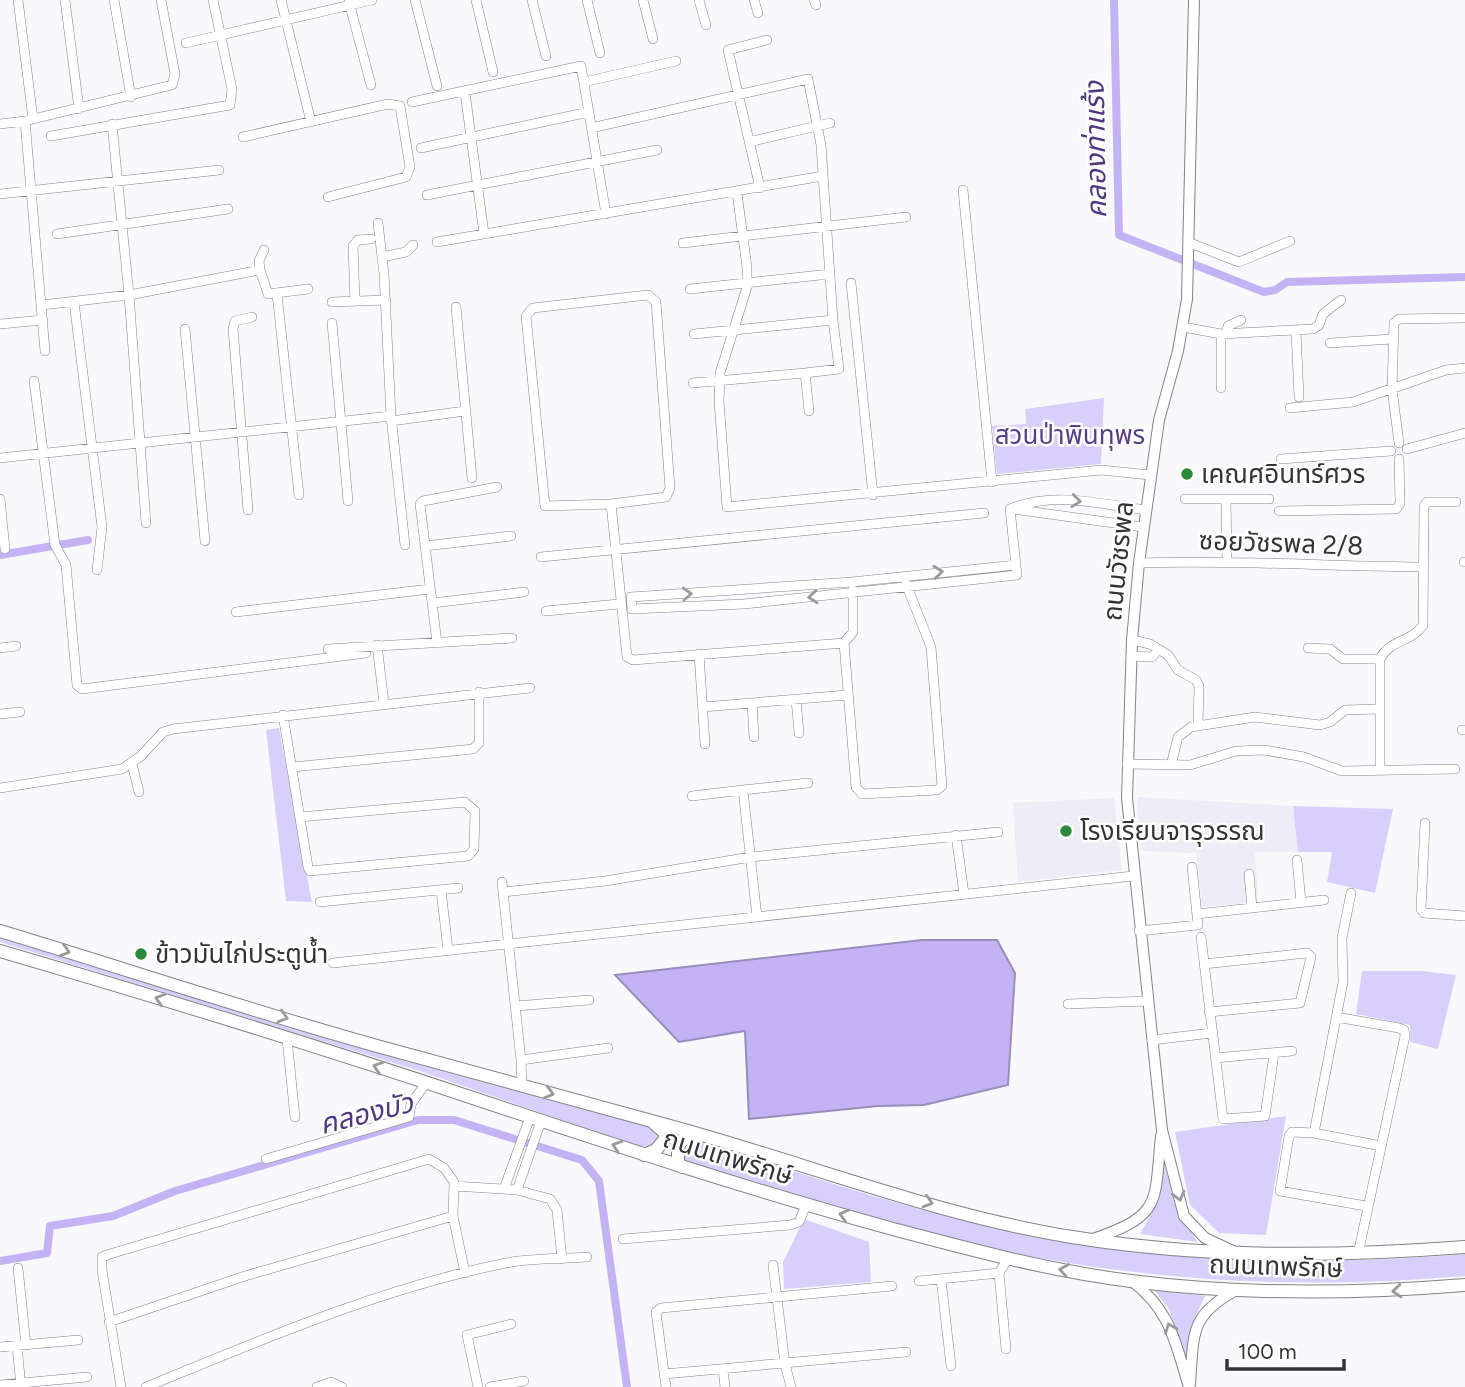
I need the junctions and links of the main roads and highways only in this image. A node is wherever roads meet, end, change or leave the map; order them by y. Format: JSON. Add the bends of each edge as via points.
{"nodes":[{"id":1,"x":0,"y":931,"type":"edge"},
{"id":2,"x":0,"y":951,"type":"edge"},
{"id":3,"x":650,"y":1120,"type":"junction"},
{"id":4,"x":698,"y":1134,"type":"junction"},
{"id":5,"x":644,"y":1155,"type":"junction"},
{"id":6,"x":682,"y":1167,"type":"junction"},
{"id":7,"x":1465,"y":1247,"type":"edge"},
{"id":8,"x":1465,"y":1285,"type":"edge"}],
"edges":[{"from":1,"to":3,"type":"main road","name":"ถนนเทพรักษ์","one_way":true,"via":[[377,1046]]},
{"from":5,"to":2,"type":"main road","name":"ถนนเทพรักษ์","one_way":true},
{"from":3,"to":4,"type":"main road","name":"ถนนเทพรักษ์"},
{"from":3,"to":5,"type":"main road","via":[[661,1128],[665,1139]]},
{"from":4,"to":6,"type":"main road","via":[[678,1144]]},
{"from":4,"to":7,"type":"main road","name":"ถนนเทพรักษ์","one_way":true,"via":[[979,1217],[1093,1239],[1238,1254],[1357,1254]]},
{"from":5,"to":6,"type":"main road","name":"ถนนเทพรักษ์"},
{"from":8,"to":6,"type":"main road","name":"ถนนเทพรักษ์","one_way":true,"via":[[1319,1293],[1132,1281],[1007,1260]]}]}
